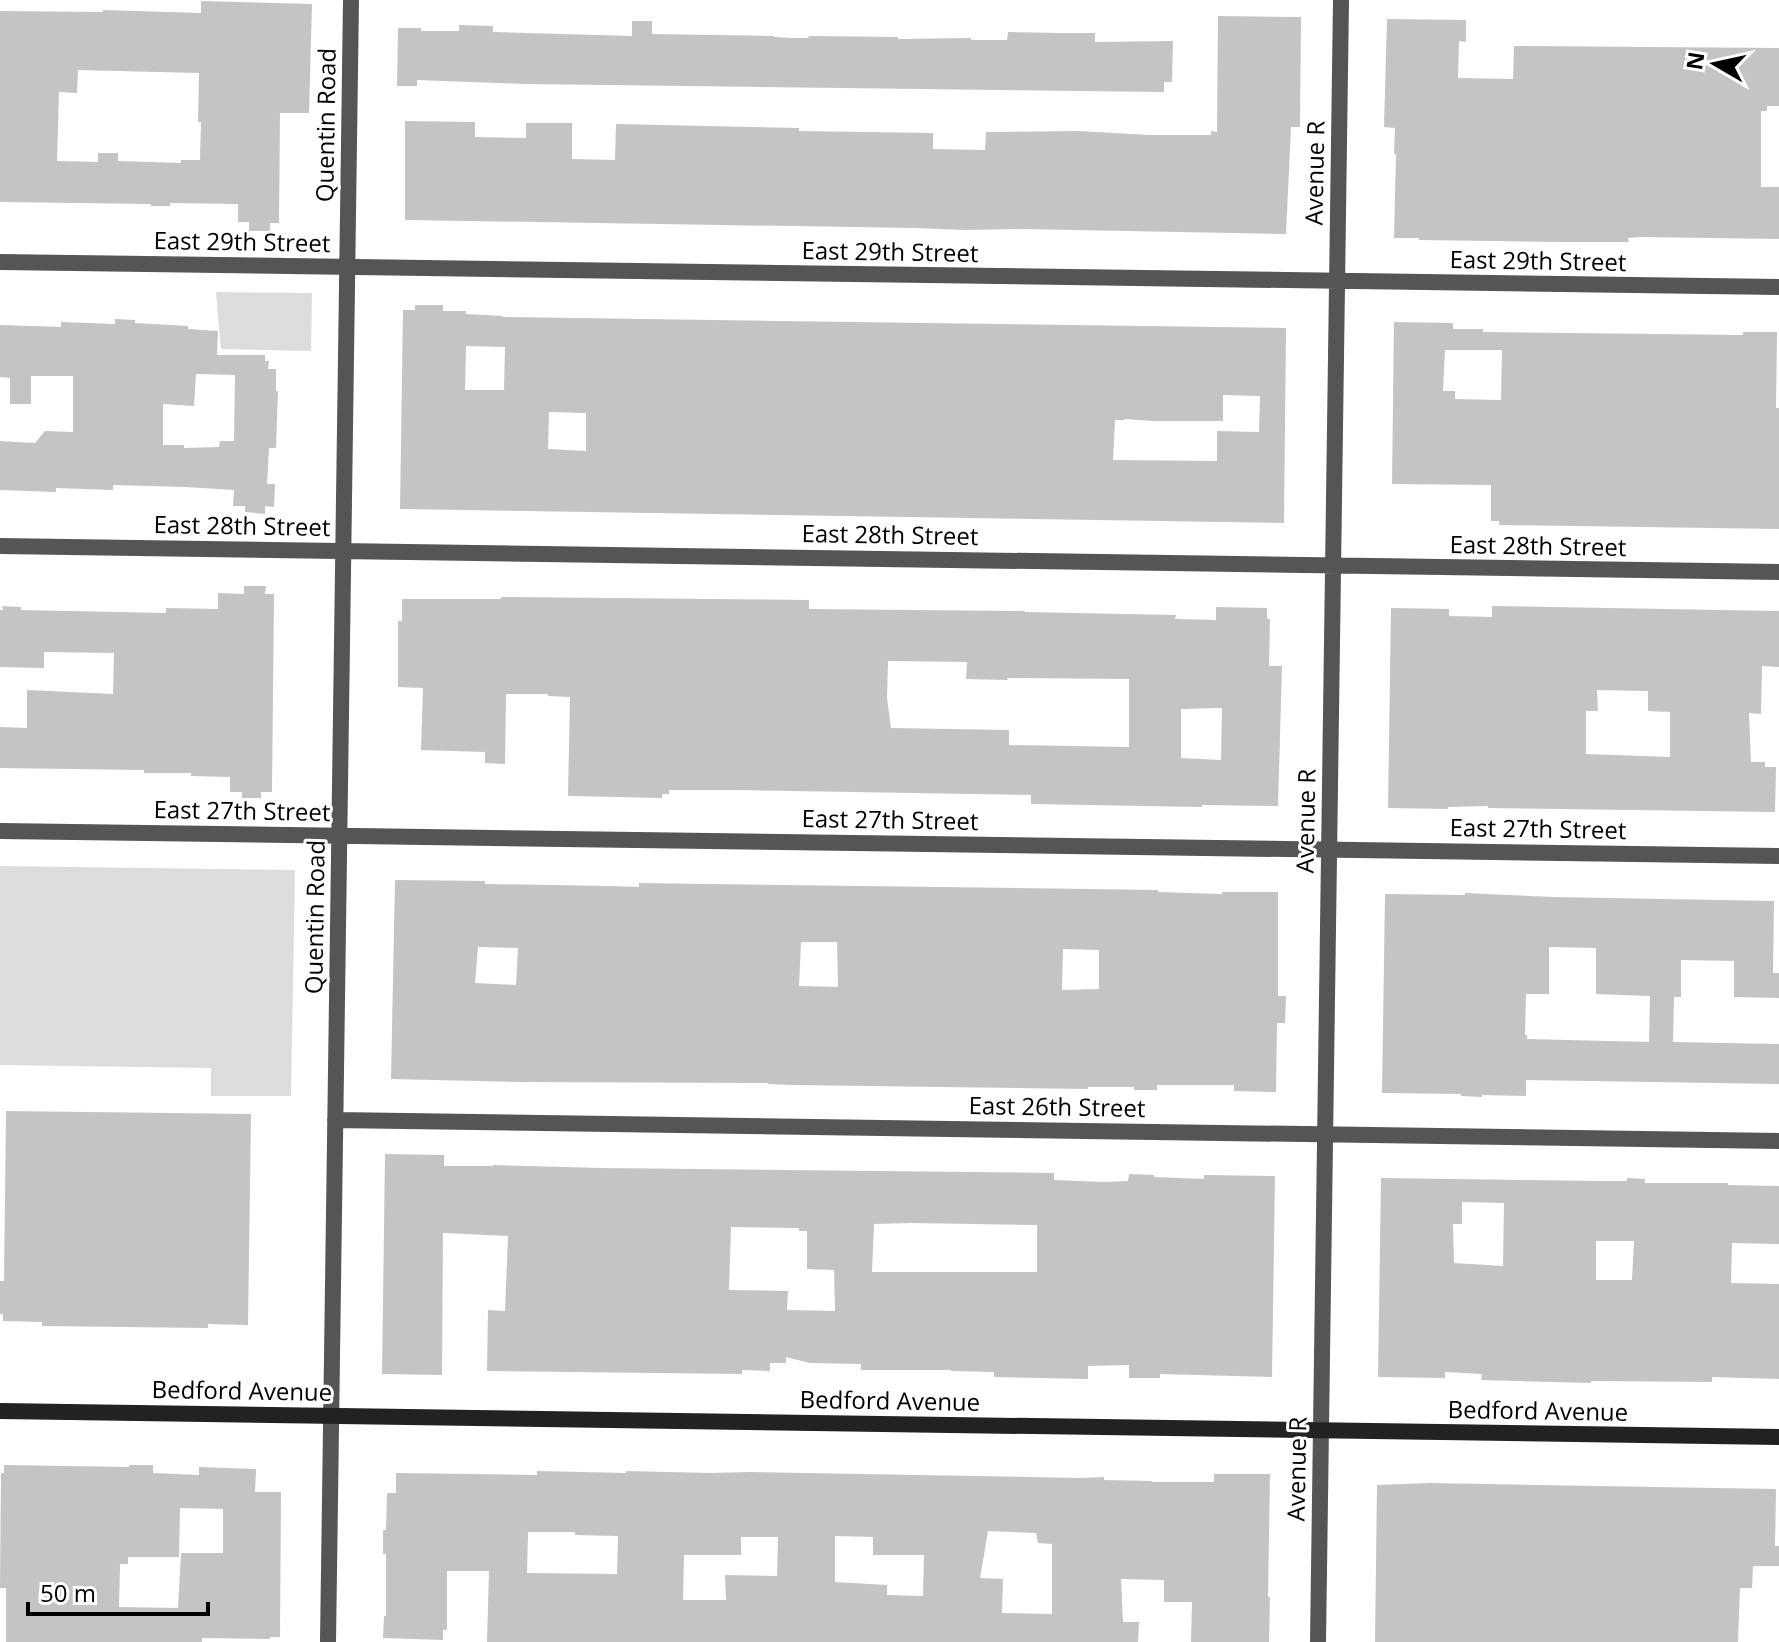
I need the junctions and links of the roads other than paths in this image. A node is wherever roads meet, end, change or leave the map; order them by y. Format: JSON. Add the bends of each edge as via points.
{"nodes":[{"id":1,"x":351,"y":0,"type":"edge"},
{"id":2,"x":1341,"y":0,"type":"edge"},
{"id":3,"x":0,"y":262,"type":"edge"},
{"id":4,"x":347,"y":267,"type":"junction"},
{"id":5,"x":1337,"y":282,"type":"junction"},
{"id":6,"x":1779,"y":287,"type":"edge"},
{"id":7,"x":0,"y":546,"type":"edge"},
{"id":8,"x":343,"y":551,"type":"junction"},
{"id":9,"x":1333,"y":566,"type":"junction"},
{"id":10,"x":1779,"y":572,"type":"edge"},
{"id":11,"x":0,"y":831,"type":"edge"},
{"id":12,"x":339,"y":835,"type":"junction"},
{"id":13,"x":1329,"y":849,"type":"junction"},
{"id":14,"x":1779,"y":856,"type":"edge"},
{"id":15,"x":335,"y":1120,"type":"junction"},
{"id":16,"x":1325,"y":1135,"type":"junction"},
{"id":17,"x":1779,"y":1141,"type":"edge"},
{"id":18,"x":0,"y":1411,"type":"edge"},
{"id":19,"x":331,"y":1415,"type":"junction"},
{"id":20,"x":1321,"y":1431,"type":"junction"},
{"id":21,"x":1779,"y":1437,"type":"edge"},
{"id":22,"x":328,"y":1642,"type":"edge"},
{"id":23,"x":1318,"y":1642,"type":"edge"}],
"edges":[{"from":1,"to":4,"type":"street","name":"Quentin Road"},
{"from":2,"to":5,"type":"street","name":"Avenue R"},
{"from":3,"to":4,"type":"street","name":"East 29th Street"},
{"from":4,"to":5,"type":"street","name":"East 29th Street"},
{"from":4,"to":8,"type":"street","name":"Quentin Road"},
{"from":5,"to":6,"type":"street","name":"East 29th Street"},
{"from":5,"to":9,"type":"street","name":"Avenue R"},
{"from":7,"to":8,"type":"street","name":"East 28th Street"},
{"from":8,"to":9,"type":"street","name":"East 28th Street"},
{"from":8,"to":12,"type":"street","name":"Quentin Road"},
{"from":9,"to":10,"type":"street","name":"East 28th Street"},
{"from":9,"to":13,"type":"street","name":"Avenue R"},
{"from":11,"to":12,"type":"street","name":"East 27th Street"},
{"from":12,"to":13,"type":"street","name":"East 27th Street"},
{"from":12,"to":15,"type":"street","name":"Quentin Road"},
{"from":13,"to":14,"type":"street","name":"East 27th Street"},
{"from":13,"to":16,"type":"street","name":"Avenue R"},
{"from":15,"to":16,"type":"street","name":"East 26th Street"},
{"from":15,"to":19,"type":"street","name":"Quentin Road"},
{"from":16,"to":17,"type":"street","name":"East 26th Street"},
{"from":16,"to":20,"type":"street","name":"Avenue R"},
{"from":18,"to":19,"type":"main road","name":"Bedford Avenue"},
{"from":19,"to":20,"type":"main road","name":"Bedford Avenue"},
{"from":19,"to":22,"type":"street","name":"Quentin Road"},
{"from":20,"to":21,"type":"main road","name":"Bedford Avenue"},
{"from":20,"to":23,"type":"street","name":"Avenue R"}]}
